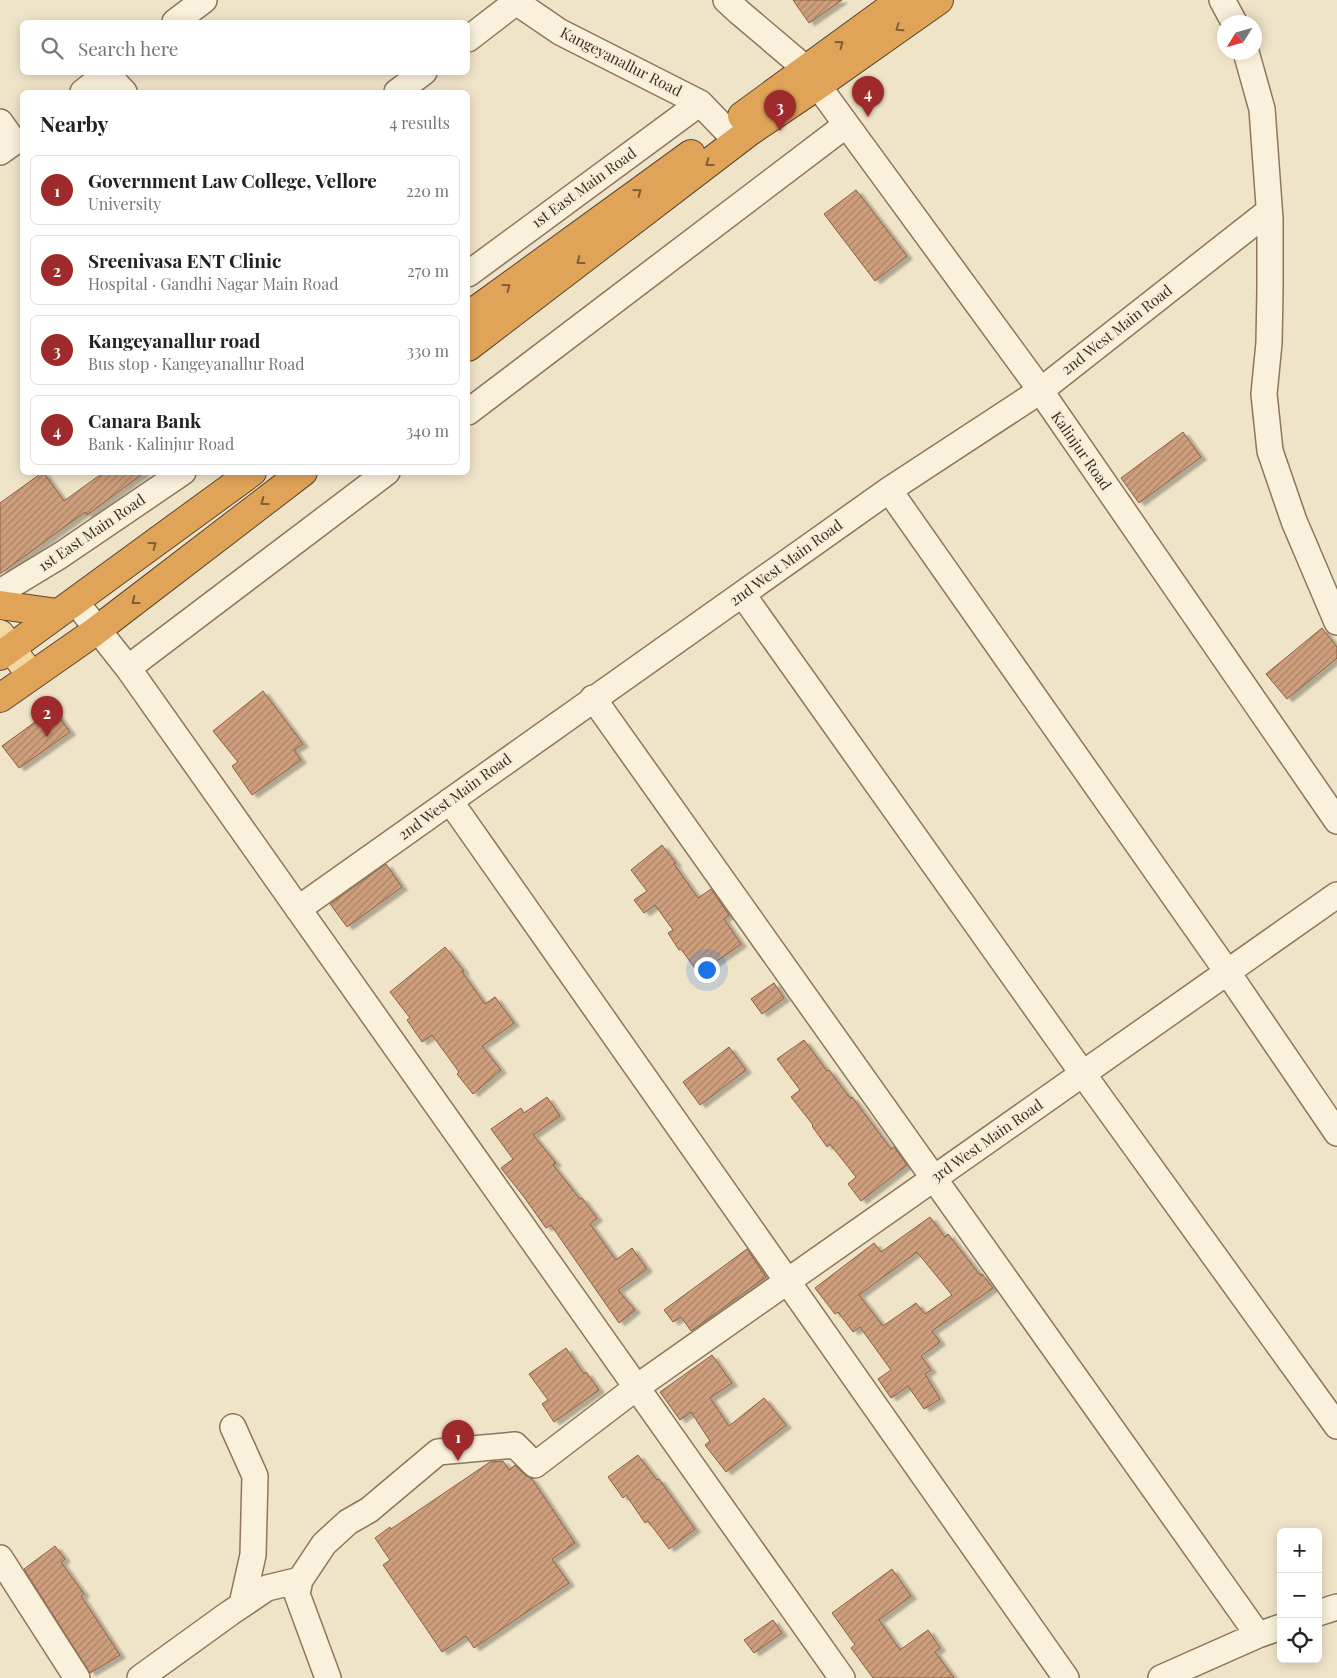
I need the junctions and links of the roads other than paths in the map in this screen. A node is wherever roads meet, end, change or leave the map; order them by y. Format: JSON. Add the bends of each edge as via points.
{"nodes":[{"id":1,"x":204,"y":0,"type":"edge"},
{"id":2,"x":726,"y":0,"type":"edge"},
{"id":3,"x":901,"y":0,"type":"edge"},
{"id":4,"x":938,"y":0,"type":"edge"},
{"id":5,"x":1222,"y":0,"type":"edge"},
{"id":6,"x":515,"y":1,"type":"edge"},
{"id":7,"x":1230,"y":15,"type":"edge"},
{"id":8,"x":177,"y":20,"type":"edge"},
{"id":9,"x":470,"y":37,"type":"edge"},
{"id":10,"x":1248,"y":60,"type":"edge"},
{"id":11,"x":105,"y":75,"type":"edge"},
{"id":12,"x":110,"y":75,"type":"edge"},
{"id":13,"x":420,"y":75,"type":"edge"},
{"id":14,"x":811,"y":77,"type":"junction"},
{"id":15,"x":86,"y":90,"type":"edge"},
{"id":16,"x":122,"y":90,"type":"edge"},
{"id":17,"x":401,"y":90,"type":"edge"},
{"id":18,"x":700,"y":103,"type":"junction"},
{"id":19,"x":846,"y":125,"type":"junction"},
{"id":20,"x":731,"y":136,"type":"junction"},
{"id":21,"x":1269,"y":211,"type":"junction"},
{"id":22,"x":470,"y":273,"type":"edge"},
{"id":23,"x":470,"y":315,"type":"edge"},
{"id":24,"x":470,"y":345,"type":"edge"},
{"id":25,"x":1040,"y":391,"type":"junction"},
{"id":26,"x":470,"y":410,"type":"edge"},
{"id":27,"x":179,"y":475,"type":"edge"},
{"id":28,"x":248,"y":475,"type":"edge"},
{"id":29,"x":299,"y":475,"type":"edge"},
{"id":30,"x":383,"y":475,"type":"edge"},
{"id":31,"x":889,"y":490,"type":"junction"},
{"id":32,"x":0,"y":592,"type":"edge"},
{"id":33,"x":743,"y":595,"type":"junction"},
{"id":34,"x":0,"y":605,"type":"edge"},
{"id":35,"x":66,"y":607,"type":"junction"},
{"id":36,"x":1337,"y":622,"type":"edge"},
{"id":37,"x":98,"y":629,"type":"junction"},
{"id":38,"x":2,"y":649,"type":"edge"},
{"id":39,"x":128,"y":668,"type":"junction"},
{"id":40,"x":17,"y":685,"type":"edge"},
{"id":41,"x":593,"y":698,"type":"junction"},
{"id":42,"x":450,"y":800,"type":"junction"},
{"id":43,"x":1337,"y":821,"type":"edge"},
{"id":44,"x":1337,"y":895,"type":"edge"},
{"id":45,"x":298,"y":909,"type":"junction"},
{"id":46,"x":1228,"y":973,"type":"junction"},
{"id":47,"x":1083,"y":1074,"type":"junction"},
{"id":48,"x":1337,"y":1133,"type":"edge"},
{"id":49,"x":934,"y":1178,"type":"junction"},
{"id":50,"x":787,"y":1281,"type":"junction"},
{"id":51,"x":637,"y":1387,"type":"junction"},
{"id":52,"x":1337,"y":1426,"type":"edge"},
{"id":53,"x":232,"y":1427,"type":"dead end"},
{"id":54,"x":0,"y":1558,"type":"edge"},
{"id":55,"x":300,"y":1580,"type":"junction"},
{"id":56,"x":242,"y":1604,"type":"junction"},
{"id":57,"x":1337,"y":1606,"type":"edge"},
{"id":58,"x":1322,"y":1612,"type":"edge"},
{"id":59,"x":1269,"y":1631,"type":"edge"},
{"id":60,"x":77,"y":1678,"type":"edge"},
{"id":61,"x":140,"y":1678,"type":"edge"},
{"id":62,"x":328,"y":1678,"type":"edge"},
{"id":63,"x":842,"y":1678,"type":"edge"},
{"id":64,"x":1066,"y":1678,"type":"edge"},
{"id":65,"x":1161,"y":1678,"type":"edge"}],
"edges":[{"from":1,"to":8,"type":"street"},
{"from":2,"to":14,"type":"street","name":"Kalinjur Road"},
{"from":14,"to":3,"type":"highway","one_way":true},
{"from":4,"to":14,"type":"highway","one_way":true},
{"from":5,"to":7,"type":"street"},
{"from":6,"to":9,"type":"street"},
{"from":6,"to":18,"type":"street","name":"Kangeyanallur Road","via":[[560,32]]},
{"from":10,"to":21,"type":"street","via":[[1262,109]]},
{"from":11,"to":15,"type":"street"},
{"from":12,"to":16,"type":"street"},
{"from":13,"to":17,"type":"street"},
{"from":14,"to":19,"type":"street","name":"Kalinjur Road"},
{"from":14,"to":20,"type":"highway"},
{"from":18,"to":20,"type":"street","name":"Kangeyanallur Road"},
{"from":18,"to":22,"type":"street","name":"1st East Main Road"},
{"from":19,"to":25,"type":"street","name":"Kalinjur Road"},
{"from":19,"to":26,"type":"street"},
{"from":23,"to":20,"type":"highway","one_way":true},
{"from":20,"to":24,"type":"highway","one_way":true},
{"from":21,"to":25,"type":"street","name":"2nd West Main Road"},
{"from":21,"to":36,"type":"street","via":[[1269,343],[1264,394],[1270,451],[1294,521]]},
{"from":25,"to":31,"type":"street","name":"2nd West Main Road"},
{"from":25,"to":43,"type":"street","name":"Kalinjur Road"},
{"from":27,"to":32,"type":"street","name":"1st East Main Road"},
{"from":35,"to":28,"type":"highway","one_way":true},
{"from":29,"to":37,"type":"highway","one_way":true},
{"from":30,"to":39,"type":"street"},
{"from":31,"to":33,"type":"street","name":"2nd West Main Road"},
{"from":31,"to":46,"type":"street"},
{"from":33,"to":41,"type":"street","name":"2nd West Main Road"},
{"from":33,"to":47,"type":"street"},
{"from":34,"to":35,"type":"highway"},
{"from":35,"to":37,"type":"street"},
{"from":35,"to":38,"type":"highway"},
{"from":37,"to":39,"type":"street"},
{"from":37,"to":40,"type":"highway"},
{"from":38,"to":40,"type":"main road"},
{"from":39,"to":45,"type":"street"},
{"from":41,"to":42,"type":"street","name":"2nd West Main Road"},
{"from":41,"to":49,"type":"street"},
{"from":42,"to":45,"type":"street","name":"2nd West Main Road"},
{"from":42,"to":50,"type":"street"},
{"from":44,"to":46,"type":"street","name":"3rd West Main Road"},
{"from":45,"to":51,"type":"street"},
{"from":46,"to":47,"type":"street","name":"3rd West Main Road"},
{"from":46,"to":48,"type":"street"},
{"from":47,"to":49,"type":"street","name":"3rd West Main Road"},
{"from":47,"to":52,"type":"street"},
{"from":49,"to":50,"type":"street","name":"3rd West Main Road"},
{"from":49,"to":59,"type":"street"},
{"from":50,"to":51,"type":"street","name":"3rd West Main Road"},
{"from":50,"to":64,"type":"street"},
{"from":51,"to":55,"type":"street","name":"3rd West Main Road","via":[[536,1465],[515,1445],[438,1452],[324,1544]]},
{"from":51,"to":63,"type":"street"},
{"from":53,"to":56,"type":"street","via":[[256,1476],[253,1555]]},
{"from":54,"to":60,"type":"street"},
{"from":55,"to":56,"type":"street","via":[[267,1588]]},
{"from":55,"to":62,"type":"street","via":[[297,1594]]},
{"from":56,"to":61,"type":"street"},
{"from":57,"to":58,"type":"street"},
{"from":59,"to":65,"type":"street"}]}
